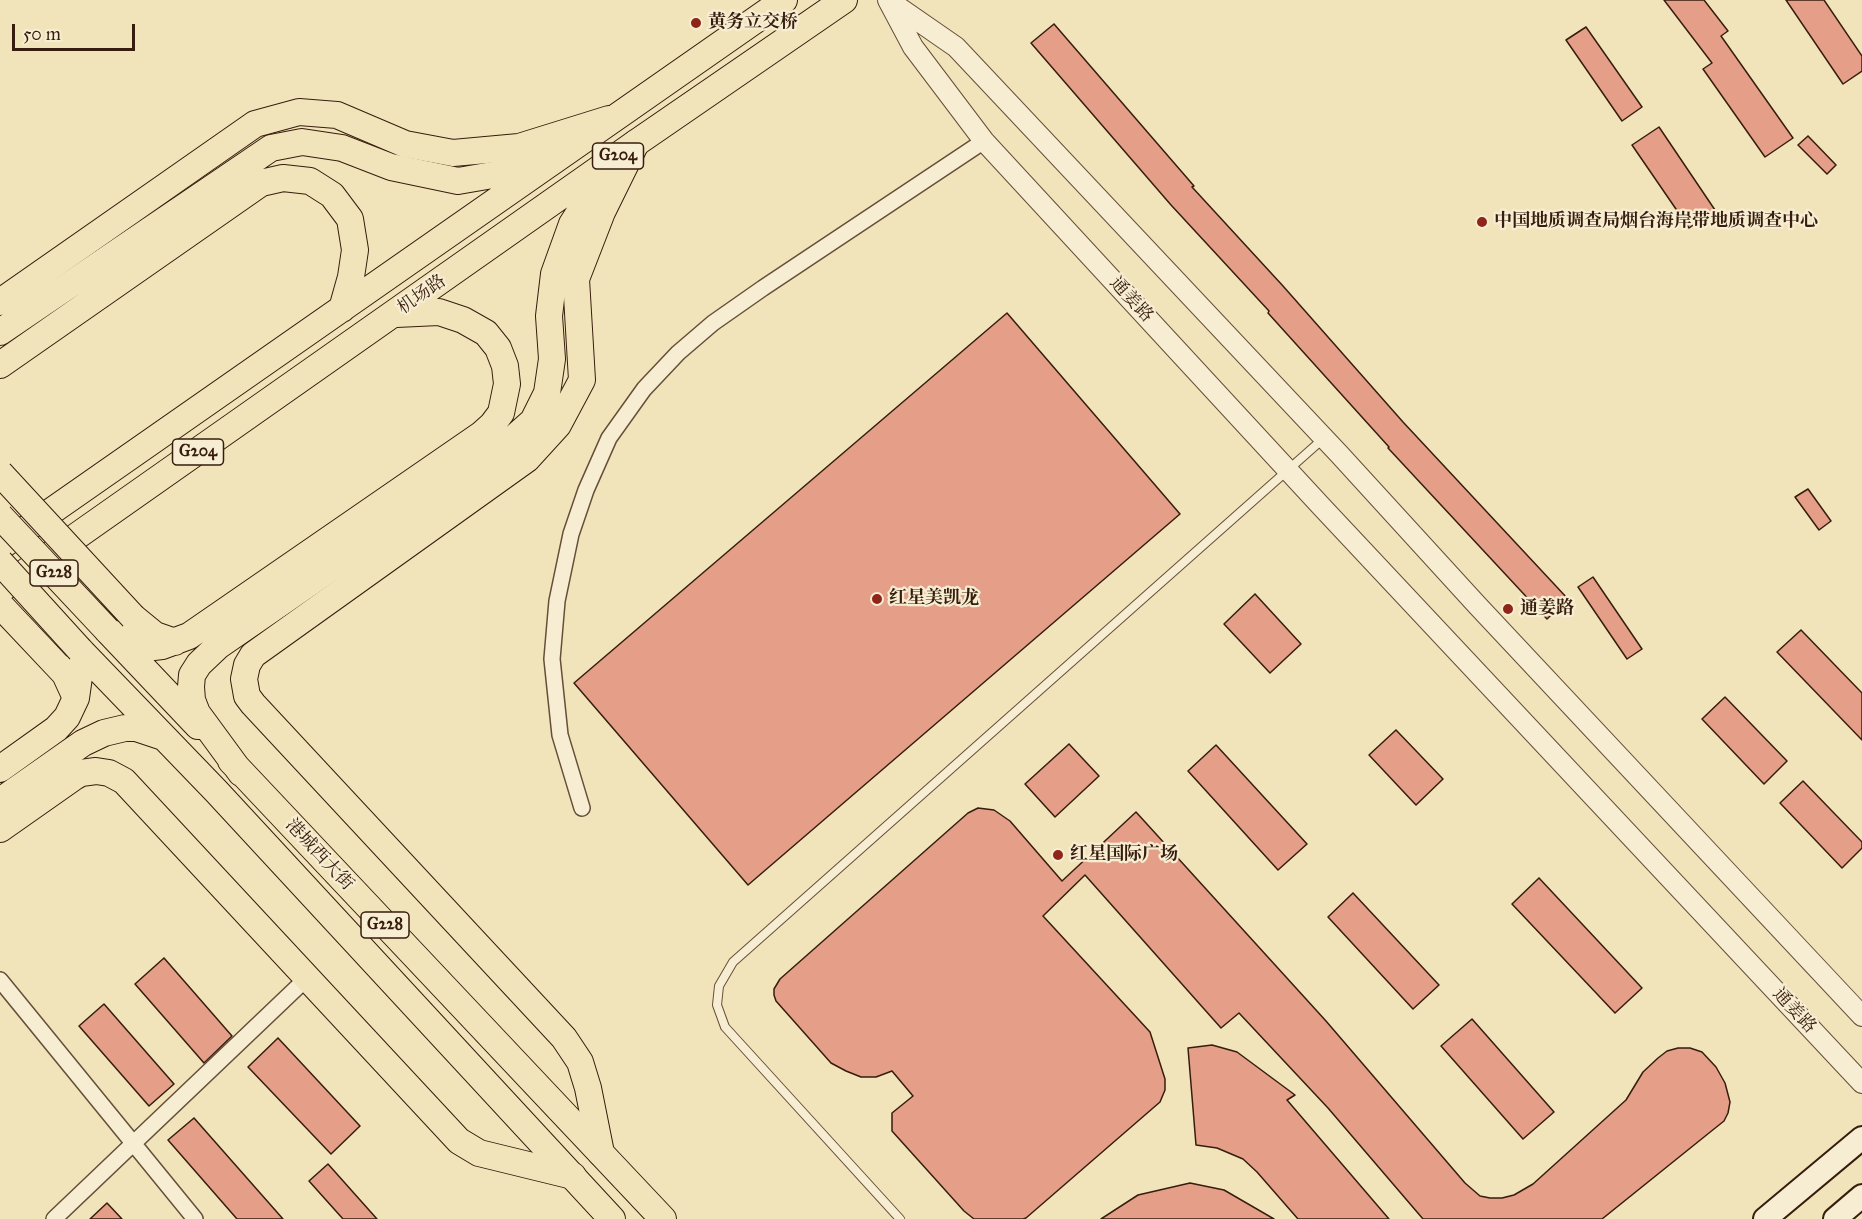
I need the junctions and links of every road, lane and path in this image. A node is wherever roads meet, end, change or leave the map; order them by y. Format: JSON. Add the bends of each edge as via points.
{"nodes":[{"id":1,"x":784,"y":0,"type":"edge"},
{"id":2,"x":844,"y":0,"type":"edge"},
{"id":3,"x":888,"y":0,"type":"edge"},
{"id":4,"x":618,"y":116,"type":"junction"},
{"id":5,"x":594,"y":133,"type":"junction"},
{"id":6,"x":984,"y":141,"type":"junction"},
{"id":7,"x":636,"y":143,"type":"junction"},
{"id":8,"x":614,"y":159,"type":"junction"},
{"id":9,"x":0,"y":302,"type":"edge"},
{"id":10,"x":342,"y":309,"type":"junction"},
{"id":11,"x":395,"y":314,"type":"junction"},
{"id":12,"x":0,"y":332,"type":"edge"},
{"id":13,"x":0,"y":365,"type":"edge"},
{"id":14,"x":1324,"y":438,"type":"junction"},
{"id":15,"x":1289,"y":471,"type":"junction"},
{"id":16,"x":0,"y":473,"type":"edge"},
{"id":17,"x":0,"y":516,"type":"edge"},
{"id":18,"x":0,"y":547,"type":"edge"},
{"id":19,"x":0,"y":562,"type":"edge"},
{"id":20,"x":0,"y":590,"type":"edge"},
{"id":21,"x":0,"y":606,"type":"edge"},
{"id":22,"x":107,"y":630,"type":"junction"},
{"id":23,"x":175,"y":642,"type":"junction"},
{"id":24,"x":80,"y":650,"type":"junction"},
{"id":25,"x":76,"y":698,"type":"junction"},
{"id":26,"x":167,"y":739,"type":"junction"},
{"id":27,"x":0,"y":769,"type":"edge"},
{"id":28,"x":241,"y":772,"type":"junction"},
{"id":29,"x":0,"y":801,"type":"edge"},
{"id":30,"x":582,"y":808,"type":"dead end"},
{"id":31,"x":0,"y":829,"type":"edge"},
{"id":32,"x":307,"y":978,"type":"junction"},
{"id":33,"x":0,"y":980,"type":"edge"},
{"id":34,"x":1862,"y":1016,"type":"edge"},
{"id":35,"x":1862,"y":1083,"type":"edge"},
{"id":36,"x":1862,"y":1138,"type":"edge"},
{"id":37,"x":133,"y":1144,"type":"junction"},
{"id":38,"x":601,"y":1153,"type":"junction"},
{"id":39,"x":573,"y":1176,"type":"junction"},
{"id":40,"x":1862,"y":1196,"type":"edge"},
{"id":41,"x":54,"y":1219,"type":"edge"},
{"id":42,"x":195,"y":1219,"type":"edge"},
{"id":43,"x":612,"y":1219,"type":"edge"},
{"id":44,"x":663,"y":1219,"type":"edge"},
{"id":45,"x":900,"y":1219,"type":"edge"},
{"id":46,"x":1765,"y":1219,"type":"edge"},
{"id":47,"x":1835,"y":1219,"type":"edge"}],
"edges":[{"from":1,"to":4,"type":"main road","name":"机场路","number":"G204"},
{"from":2,"to":7,"type":"main road","name":"机场路","number":"G204"},
{"from":3,"to":6,"type":"street","name":"通姜路","via":[[913,47]]},
{"from":3,"to":14,"type":"street","name":"通姜路","via":[[956,47]]},
{"from":4,"to":5,"type":"main road","name":"机场路","number":"G204"},
{"from":4,"to":9,"type":"main road","via":[[519,147],[453,153],[405,144],[338,116],[299,112],[255,124]]},
{"from":5,"to":10,"type":"main road","name":"机场路","number":"G204"},
{"from":5,"to":12,"type":"main road","via":[[510,172],[458,181],[391,167],[342,148],[302,142],[271,148]]},
{"from":6,"to":15,"type":"street","name":"通姜路"},
{"from":6,"to":30,"type":"street","via":[[713,323],[644,389],[609,438],[571,534],[557,601],[552,659],[560,735]]},
{"from":7,"to":8,"type":"main road","name":"机场路","number":"G204"},
{"from":7,"to":38,"type":"main road","via":[[602,212],[576,279],[582,380],[558,425],[527,459],[254,655],[244,679],[253,704],[564,1038],[580,1062]]},
{"from":8,"to":11,"type":"main road","name":"机场路","number":"G204"},
{"from":8,"to":28,"type":"main road","via":[[572,224],[554,274],[547,393],[532,421],[496,454],[218,646],[192,675],[190,687],[197,713]]},
{"from":10,"to":13,"type":"main road","via":[[355,250],[350,219],[332,195],[310,181],[283,178],[261,183]]},
{"from":10,"to":18,"type":"main road","name":"机场路","number":"G204"},
{"from":11,"to":20,"type":"main road","name":"机场路","number":"G204"},
{"from":11,"to":23,"type":"main road","via":[[439,312],[486,333],[505,366],[507,384],[501,413],[482,434],[206,626]]},
{"from":14,"to":15,"type":"lane"},
{"from":14,"to":34,"type":"street","name":"通姜路"},
{"from":15,"to":35,"type":"street","name":"通姜路"},
{"from":15,"to":45,"type":"lane","via":[[733,962],[719,986],[717,1005],[725,1027]]},
{"from":16,"to":23,"type":"main road","bridge":true,"via":[[134,617],[155,635]]},
{"from":17,"to":22,"type":"main road","name":"港城西大街","number":"G228","bridge":true},
{"from":19,"to":24,"type":"main road","name":"港城西大街","number":"G228","bridge":true},
{"from":21,"to":25,"type":"main road","via":[[65,674]]},
{"from":22,"to":23,"type":"main road","via":[[145,648]]},
{"from":22,"to":28,"type":"main road","name":"港城西大街","number":"G228"},
{"from":24,"to":25,"type":"main road"},
{"from":24,"to":26,"type":"main road","name":"港城西大街","number":"G228"},
{"from":25,"to":27,"type":"main road","via":[[56,729]]},
{"from":26,"to":29,"type":"main road","via":[[136,728],[104,733],[83,743]]},
{"from":26,"to":39,"type":"main road","name":"港城西大街","number":"G228"},
{"from":28,"to":38,"type":"main road","name":"港城西大街","number":"G228"},
{"from":31,"to":32,"type":"main road","via":[[81,773],[109,773],[124,781]]},
{"from":32,"to":37,"type":"street"},
{"from":32,"to":39,"type":"main road","via":[[459,1141],[479,1153]]},
{"from":33,"to":37,"type":"street"},
{"from":36,"to":46,"type":"main road"},
{"from":37,"to":41,"type":"street"},
{"from":37,"to":42,"type":"street"},
{"from":38,"to":44,"type":"main road","name":"港城西大街","number":"G228"},
{"from":39,"to":43,"type":"main road","name":"港城西大街","number":"G228"},
{"from":40,"to":47,"type":"main road"}]}
